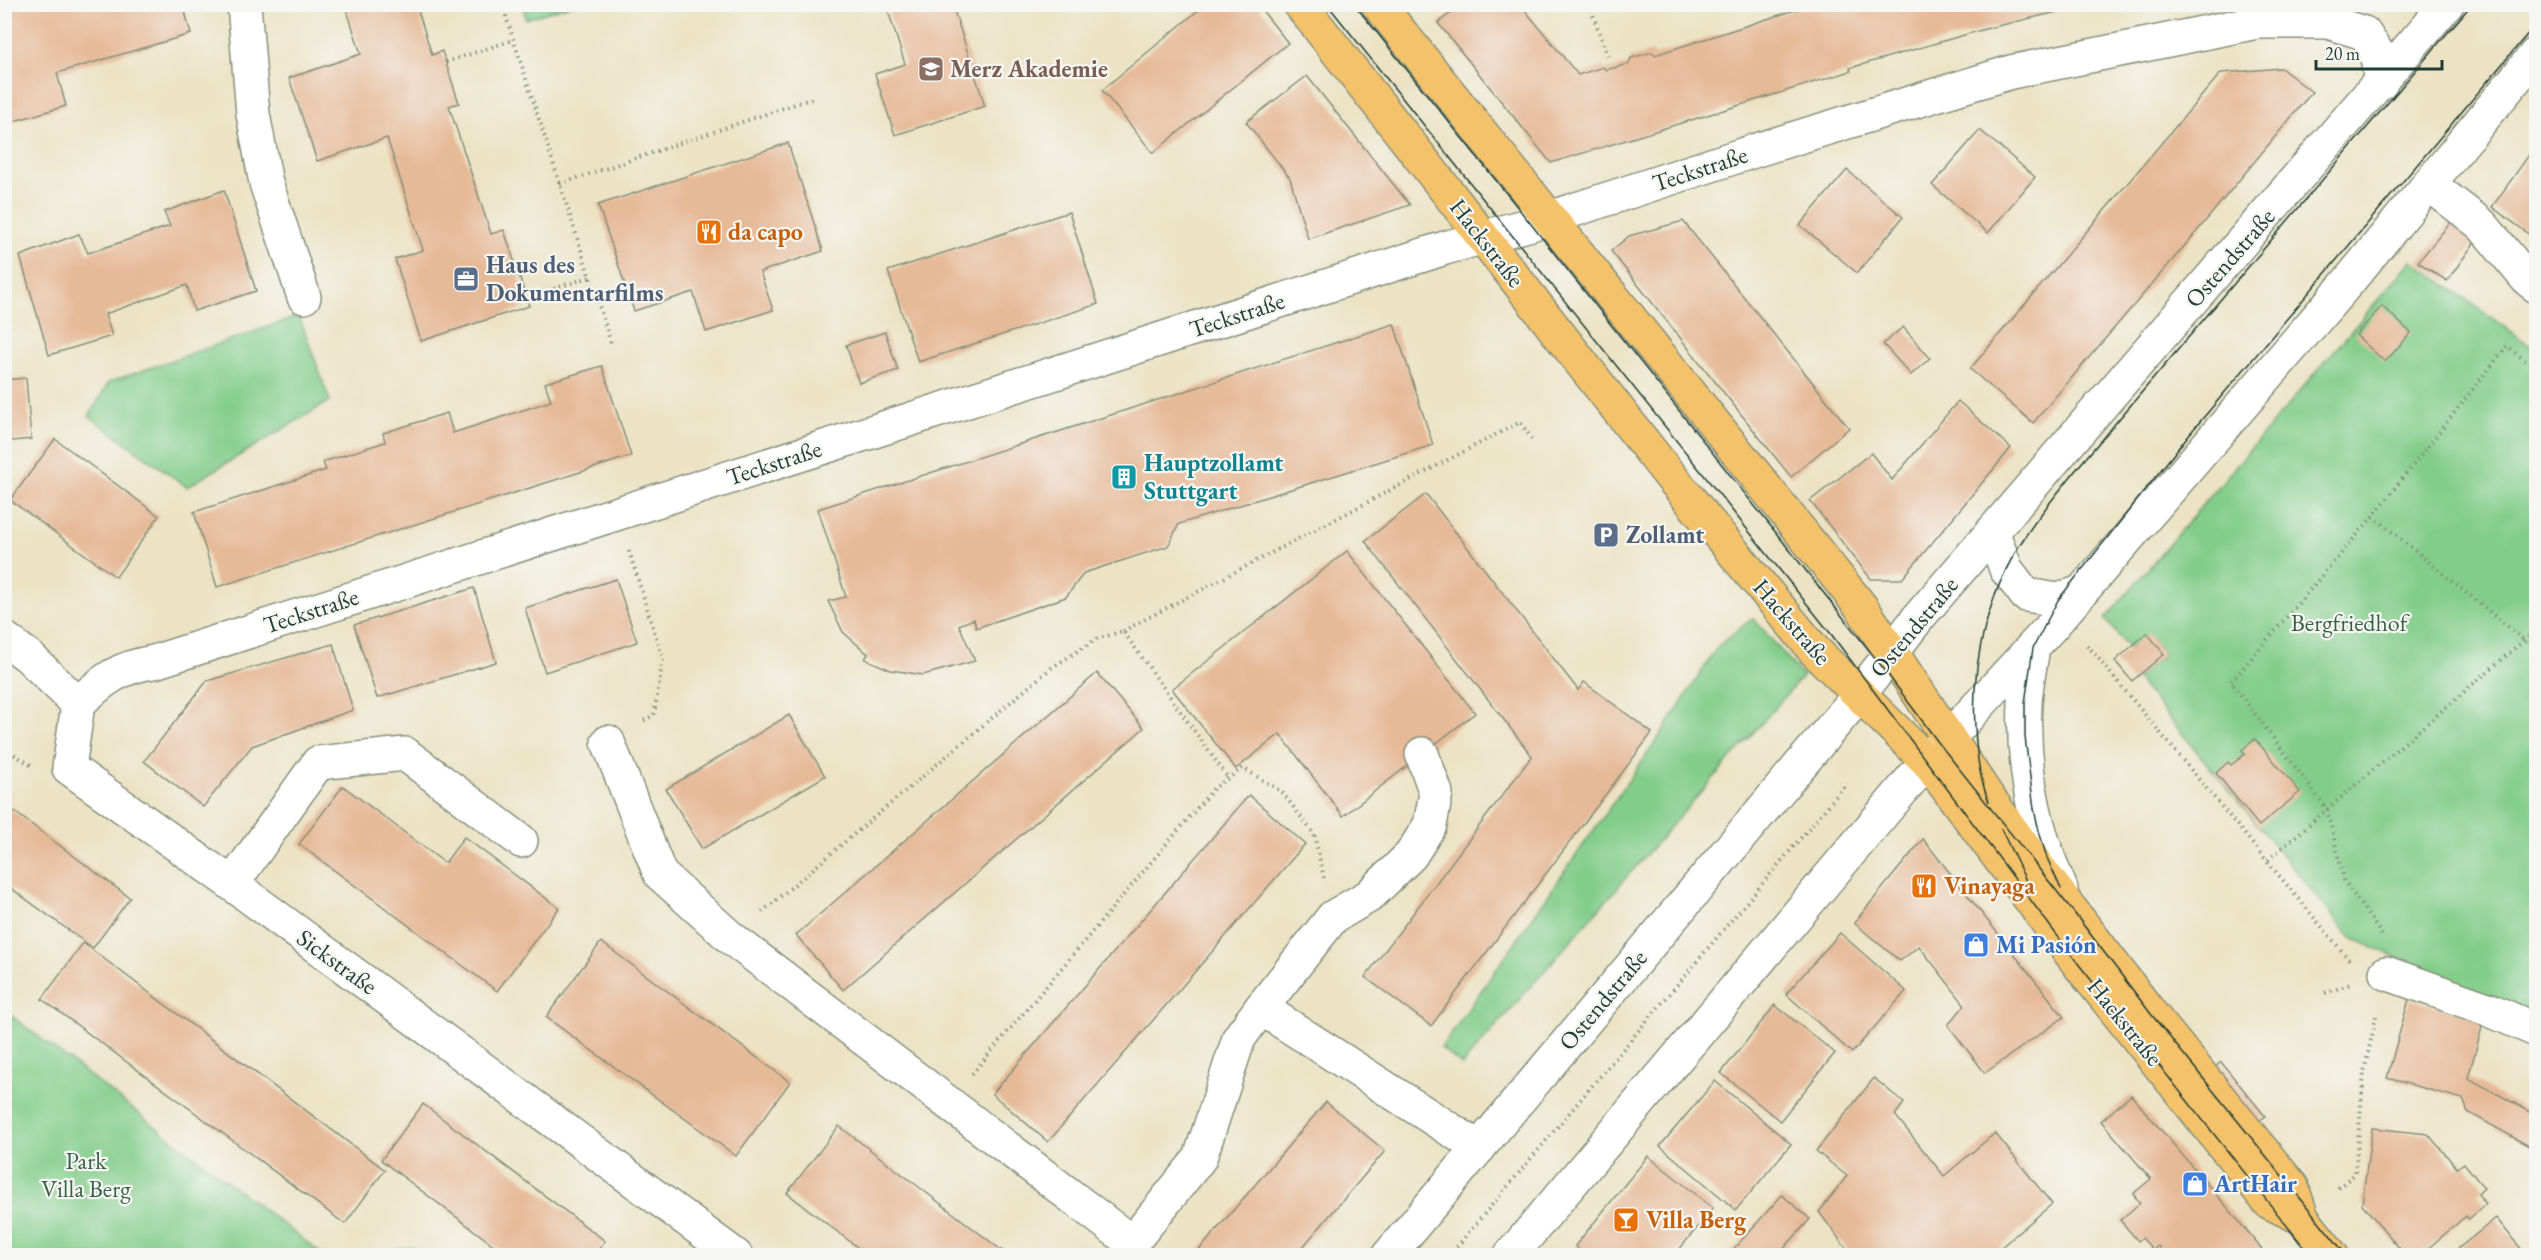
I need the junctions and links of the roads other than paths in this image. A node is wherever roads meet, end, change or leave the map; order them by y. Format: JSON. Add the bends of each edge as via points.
{"nodes":[{"id":1,"x":244,"y":4,"type":"edge"},
{"id":2,"x":1300,"y":4,"type":"edge"},
{"id":3,"x":1378,"y":4,"type":"edge"},
{"id":4,"x":2447,"y":4,"type":"edge"},
{"id":5,"x":2256,"y":14,"type":"edge"},
{"id":6,"x":2536,"y":54,"type":"edge"},
{"id":7,"x":2380,"y":84,"type":"junction"},
{"id":8,"x":2429,"y":184,"type":"junction"},
{"id":9,"x":1551,"y":218,"type":"junction"},
{"id":10,"x":1484,"y":239,"type":"junction"},
{"id":11,"x":2536,"y":286,"type":"edge"},
{"id":12,"x":304,"y":297,"type":"dead end"},
{"id":13,"x":1994,"y":533,"type":"junction"},
{"id":14,"x":2071,"y":603,"type":"junction"},
{"id":15,"x":7,"y":644,"type":"edge"},
{"id":16,"x":2033,"y":648,"type":"junction"},
{"id":17,"x":1892,"y":651,"type":"junction"},
{"id":18,"x":1859,"y":695,"type":"junction"},
{"id":19,"x":78,"y":704,"type":"junction"},
{"id":20,"x":1949,"y":737,"type":"junction"},
{"id":21,"x":608,"y":742,"type":"road end"},
{"id":22,"x":1422,"y":754,"type":"dead end"},
{"id":23,"x":1927,"y":761,"type":"junction"},
{"id":24,"x":521,"y":841,"type":"dead end"},
{"id":25,"x":232,"y":884,"type":"junction"},
{"id":26,"x":2075,"y":914,"type":"junction"},
{"id":27,"x":2386,"y":973,"type":"road end"},
{"id":28,"x":1261,"y":1008,"type":"junction"},
{"id":29,"x":2536,"y":1030,"type":"edge"},
{"id":30,"x":1479,"y":1148,"type":"junction"},
{"id":31,"x":2302,"y":1218,"type":"junction"},
{"id":32,"x":732,"y":1254,"type":"edge"},
{"id":33,"x":1388,"y":1256,"type":"edge"},
{"id":34,"x":1510,"y":1256,"type":"edge"},
{"id":35,"x":2332,"y":1256,"type":"edge"}],
"edges":[{"from":1,"to":12,"type":"street","via":[[253,114],[266,183]]},
{"from":2,"to":10,"type":"main road","name":"Hackstraße"},
{"from":3,"to":9,"type":"main road","name":"Hackstraße"},
{"from":4,"to":7,"type":"street","name":"Ostendstraße"},
{"from":5,"to":7,"type":"street","name":"Teckstraße","via":[[2328,22],[2364,33],[2376,51]]},
{"from":5,"to":9,"type":"street","name":"Teckstraße","via":[[2011,72]]},
{"from":6,"to":8,"type":"street"},
{"from":7,"to":13,"type":"street","name":"Ostendstraße"},
{"from":8,"to":11,"type":"street","via":[[2481,225]]},
{"from":8,"to":14,"type":"street"},
{"from":9,"to":10,"type":"street","name":"Teckstraße"},
{"from":9,"to":17,"type":"main road","name":"Hackstraße","via":[[1862,608]]},
{"from":10,"to":18,"type":"main road","name":"Hackstraße","via":[[1674,481],[1814,650]]},
{"from":10,"to":19,"type":"street","name":"Teckstraße","via":[[1445,248],[154,662],[134,665],[105,678]]},
{"from":13,"to":14,"type":"street","via":[[2006,569],[2026,596]]},
{"from":13,"to":17,"type":"street","name":"Ostendstraße"},
{"from":14,"to":16,"type":"street"},
{"from":15,"to":19,"type":"street"},
{"from":16,"to":20,"type":"street"},
{"from":16,"to":26,"type":"street","via":[[2025,703],[2026,758],[2034,809],[2047,858]]},
{"from":17,"to":18,"type":"street","name":"Ostendstraße"},
{"from":17,"to":20,"type":"main road","name":"Hackstraße"},
{"from":18,"to":23,"type":"main road","name":"Hackstraße"},
{"from":18,"to":30,"type":"street","name":"Ostendstraße"},
{"from":19,"to":25,"type":"street","name":"Sickstraße","via":[[69,768]]},
{"from":20,"to":23,"type":"street"},
{"from":20,"to":26,"type":"main road","name":"Hackstraße","via":[[1987,796]]},
{"from":21,"to":28,"type":"street","via":[[660,874],[731,938],[1126,1238],[1139,1234],[1200,1158],[1239,1038]]},
{"from":22,"to":28,"type":"street","via":[[1436,793],[1430,825],[1411,855],[1369,896],[1333,917]]},
{"from":23,"to":31,"type":"main road","name":"Hackstraße","via":[[2080,966],[2269,1202]]},
{"from":23,"to":34,"type":"street"},
{"from":24,"to":25,"type":"street","via":[[405,754],[318,763]]},
{"from":25,"to":32,"type":"street","name":"Sickstraße"},
{"from":26,"to":31,"type":"main road","name":"Hackstraße","via":[[2292,1187]]},
{"from":27,"to":29,"type":"street"},
{"from":28,"to":30,"type":"street"},
{"from":30,"to":33,"type":"street","name":"Ostendstraße"},
{"from":31,"to":35,"type":"main road","name":"Hackstraße"}]}
